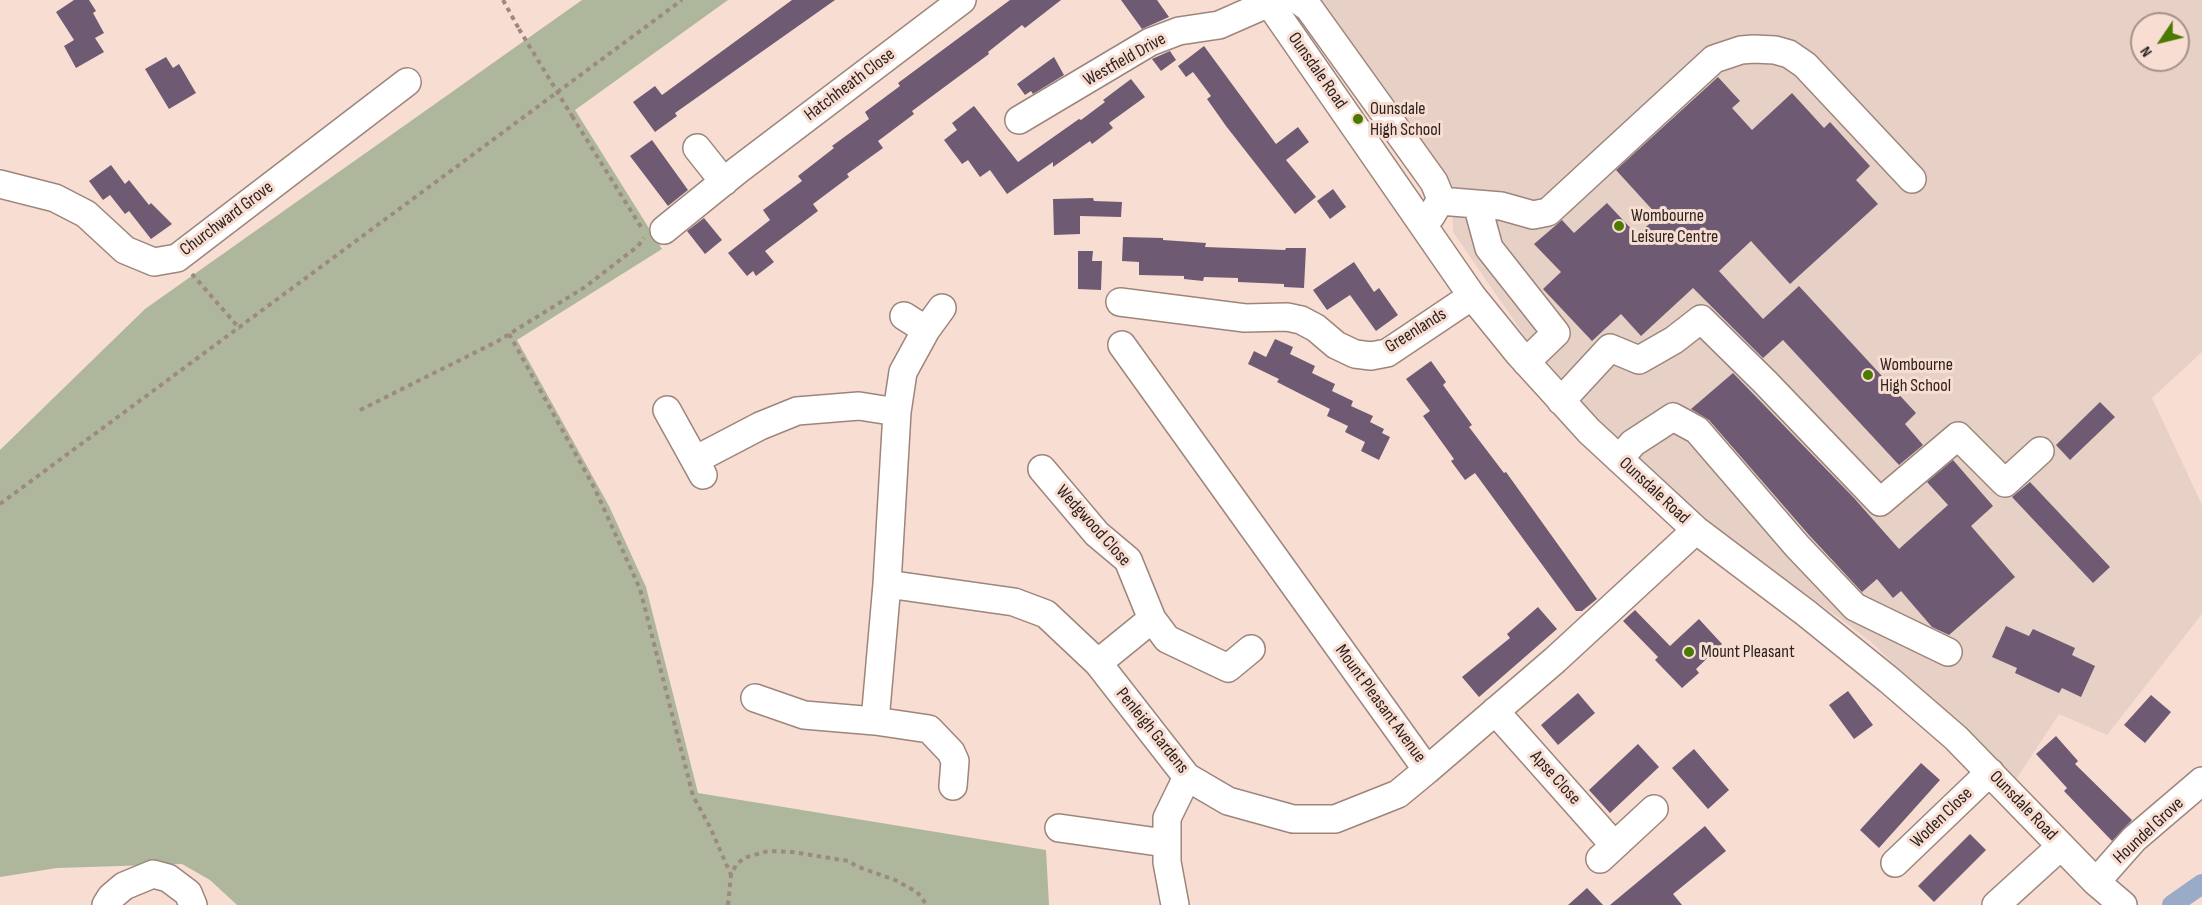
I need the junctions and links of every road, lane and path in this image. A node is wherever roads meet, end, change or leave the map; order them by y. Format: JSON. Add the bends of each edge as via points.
{"nodes":[{"id":1,"x":503,"y":0,"type":"edge"},
{"id":2,"x":682,"y":0,"type":"edge"},
{"id":3,"x":962,"y":0,"type":"edge"},
{"id":4,"x":1298,"y":0,"type":"edge"},
{"id":5,"x":1271,"y":1,"type":"edge"},
{"id":6,"x":407,"y":82,"type":"dead end"},
{"id":7,"x":1012,"y":121,"type":"dead end"},
{"id":8,"x":697,"y":148,"type":"dead end"},
{"id":9,"x":1912,"y":179,"type":"dead end"},
{"id":10,"x":737,"y":180,"type":"junction"},
{"id":11,"x":0,"y":184,"type":"edge"},
{"id":12,"x":1440,"y":201,"type":"junction"},
{"id":13,"x":1477,"y":204,"type":"junction"},
{"id":14,"x":1422,"y":225,"type":"junction"},
{"id":15,"x":664,"y":230,"type":"dead end"},
{"id":16,"x":204,"y":288,"type":"dead end"},
{"id":17,"x":1472,"y":296,"type":"junction"},
{"id":18,"x":1120,"y":302,"type":"dead end"},
{"id":19,"x":942,"y":308,"type":"dead end"},
{"id":20,"x":240,"y":328,"type":"junction"},
{"id":21,"x":509,"y":334,"type":"junction"},
{"id":22,"x":1122,"y":345,"type":"dead end"},
{"id":23,"x":1526,"y":362,"type":"junction"},
{"id":24,"x":1561,"y":401,"type":"junction"},
{"id":25,"x":360,"y":410,"type":"dead end"},
{"id":26,"x":667,"y":410,"type":"dead end"},
{"id":27,"x":897,"y":412,"type":"junction"},
{"id":28,"x":2040,"y":451,"type":"dead end"},
{"id":29,"x":1619,"y":459,"type":"junction"},
{"id":30,"x":1042,"y":469,"type":"dead end"},
{"id":31,"x":0,"y":504,"type":"edge"},
{"id":32,"x":1696,"y":530,"type":"junction"},
{"id":33,"x":888,"y":584,"type":"junction"},
{"id":34,"x":1152,"y":619,"type":"junction"},
{"id":35,"x":1251,"y":649,"type":"dead end"},
{"id":36,"x":1948,"y":652,"type":"dead end"},
{"id":37,"x":1098,"y":663,"type":"junction"},
{"id":38,"x":755,"y":698,"type":"dead end"},
{"id":39,"x":1495,"y":711,"type":"junction"},
{"id":40,"x":874,"y":721,"type":"junction"},
{"id":41,"x":1427,"y":770,"type":"junction"},
{"id":42,"x":1990,"y":772,"type":"junction"},
{"id":43,"x":1187,"y":777,"type":"junction"},
{"id":44,"x":2202,"y":781,"type":"edge"},
{"id":45,"x":953,"y":786,"type":"dead end"},
{"id":46,"x":1654,"y":809,"type":"dead end"},
{"id":47,"x":1059,"y":828,"type":"dead end"},
{"id":48,"x":1165,"y":843,"type":"junction"},
{"id":49,"x":2061,"y":846,"type":"junction"},
{"id":50,"x":1891,"y":868,"type":"dead end"},
{"id":51,"x":731,"y":875,"type":"junction"},
{"id":52,"x":2097,"y":882,"type":"junction"},
{"id":53,"x":106,"y":905,"type":"edge"},
{"id":54,"x":194,"y":905,"type":"edge"},
{"id":55,"x":728,"y":905,"type":"edge"},
{"id":56,"x":927,"y":905,"type":"edge"},
{"id":57,"x":1175,"y":905,"type":"edge"},
{"id":58,"x":1996,"y":905,"type":"edge"},
{"id":59,"x":2123,"y":905,"type":"edge"}],
"edges":[{"from":1,"to":21,"type":"path","bridge":true,"via":[[646,235],[638,246],[585,287]]},
{"from":2,"to":20,"type":"path"},
{"from":3,"to":10,"type":"street","name":"Hatchheath Close"},
{"from":4,"to":12,"type":"street","via":[[1309,8],[1434,182]]},
{"from":5,"to":7,"type":"street","name":"Westfield Drive","via":[[1219,25],[1179,31],[1150,42]]},
{"from":5,"to":14,"type":"street","name":"Ounsdale Road"},
{"from":6,"to":11,"type":"street","name":"Churchward Grove","via":[[177,258],[154,262],[125,250],[86,214],[55,198]]},
{"from":8,"to":10,"type":"street"},
{"from":9,"to":13,"type":"street","via":[[1804,65],[1789,54],[1754,49],[1714,59],[1548,212],[1533,215]]},
{"from":10,"to":15,"type":"street","name":"Hatchheath Close"},
{"from":12,"to":13,"type":"street"},
{"from":12,"to":14,"type":"street"},
{"from":13,"to":23,"type":"street","via":[[1489,248],[1556,333]]},
{"from":14,"to":17,"type":"street","name":"Ounsdale Road"},
{"from":16,"to":20,"type":"path"},
{"from":17,"to":18,"type":"street","name":"Greenlands","via":[[1387,353],[1371,356],[1336,345],[1301,320],[1287,317],[1245,328],[1218,314]]},
{"from":17,"to":23,"type":"street","name":"Ounsdale Road"},
{"from":19,"to":27,"type":"street","via":[[915,323]]},
{"from":20,"to":31,"type":"path"},
{"from":21,"to":25,"type":"path"},
{"from":21,"to":51,"type":"path","via":[[595,489],[640,589],[693,796]]},
{"from":22,"to":41,"type":"street","name":"Mount Pleasant Avenue"},
{"from":23,"to":24,"type":"street","name":"Ounsdale Road"},
{"from":24,"to":28,"type":"street","via":[[1610,348],[1639,360],[1701,319],[1880,502],[1958,436],[2005,483]]},
{"from":24,"to":29,"type":"street","name":"Ounsdale Road"},
{"from":26,"to":27,"type":"street","via":[[699,467],[760,426],[797,411],[859,406]]},
{"from":27,"to":33,"type":"street"},
{"from":29,"to":32,"type":"street","name":"Ounsdale Road"},
{"from":29,"to":36,"type":"street","via":[[1633,443],[1672,417],[1697,430],[1855,607]]},
{"from":30,"to":34,"type":"street","name":"Wedgwood Close","via":[[1097,534],[1128,560]]},
{"from":32,"to":39,"type":"street","name":"Mount Pleasant Avenue"},
{"from":32,"to":42,"type":"street","name":"Ounsdale Road","via":[[1889,680]]},
{"from":33,"to":37,"type":"street","name":"Penleigh Gardens","via":[[1014,602],[1046,614]]},
{"from":33,"to":40,"type":"street"},
{"from":34,"to":35,"type":"street","name":"Wedgwood Close","via":[[1167,639],[1228,668]]},
{"from":34,"to":37,"type":"street"},
{"from":37,"to":43,"type":"street","name":"Penleigh Gardens"},
{"from":38,"to":40,"type":"street","via":[[804,715]]},
{"from":39,"to":41,"type":"street","name":"Mount Pleasant Avenue"},
{"from":39,"to":46,"type":"street","name":"Apse Close","via":[[1607,852]]},
{"from":40,"to":45,"type":"street","via":[[930,725],[955,761]]},
{"from":41,"to":43,"type":"street","name":"Penleigh Gardens","via":[[1398,794],[1335,819],[1293,819],[1228,801]]},
{"from":42,"to":49,"type":"street","name":"Ounsdale Road"},
{"from":42,"to":50,"type":"street","name":"Woden Close"},
{"from":43,"to":48,"type":"street","via":[[1167,818]]},
{"from":44,"to":52,"type":"street","name":"Houndel Grove","via":[[2134,839]]},
{"from":47,"to":48,"type":"street"},
{"from":48,"to":57,"type":"street"},
{"from":49,"to":52,"type":"street","name":"Ounsdale Road"},
{"from":49,"to":58,"type":"street"},
{"from":51,"to":55,"type":"path"},
{"from":51,"to":56,"type":"path","via":[[744,858],[768,851],[792,852],[849,861],[895,879],[917,892]]},
{"from":52,"to":59,"type":"street","name":"Ounsdale Road"},
{"from":53,"to":54,"type":"street","via":[[124,886],[153,874],[168,878],[188,893]]}]}
